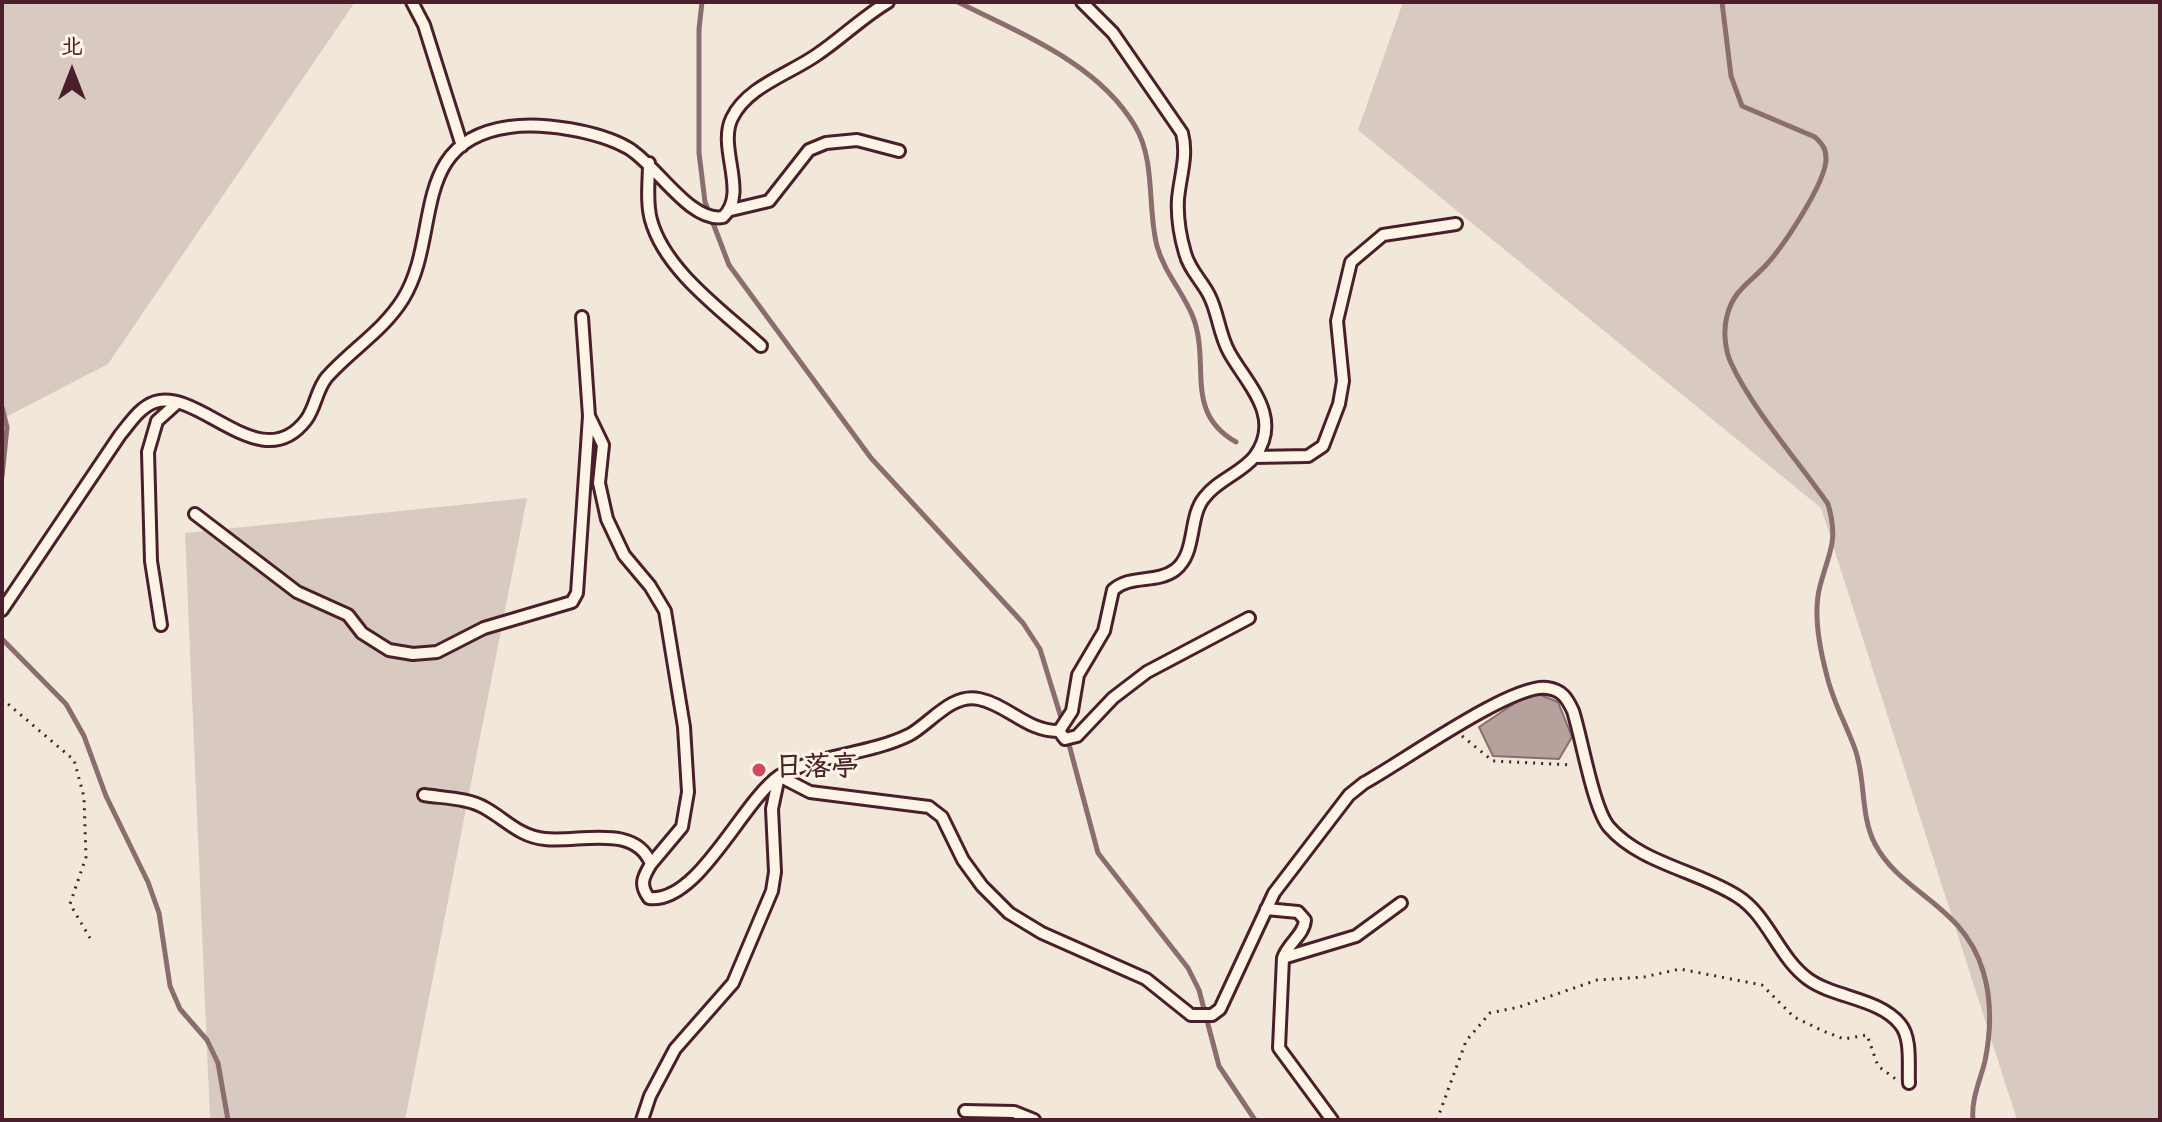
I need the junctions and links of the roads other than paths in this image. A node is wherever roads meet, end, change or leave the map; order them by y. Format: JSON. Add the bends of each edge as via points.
{"nodes":[{"id":1,"x":412,"y":2,"type":"edge"},
{"id":2,"x":888,"y":2,"type":"edge"},
{"id":3,"x":1082,"y":2,"type":"edge"},
{"id":4,"x":462,"y":146,"type":"junction"},
{"id":5,"x":899,"y":151,"type":"dead end"},
{"id":6,"x":649,"y":163,"type":"junction"},
{"id":7,"x":731,"y":210,"type":"junction"},
{"id":8,"x":1456,"y":224,"type":"dead end"},
{"id":9,"x":582,"y":317,"type":"dead end"},
{"id":10,"x":761,"y":346,"type":"dead end"},
{"id":11,"x":177,"y":403,"type":"junction"},
{"id":12,"x":589,"y":416,"type":"junction"},
{"id":13,"x":1254,"y":457,"type":"junction"},
{"id":14,"x":195,"y":514,"type":"dead end"},
{"id":15,"x":2,"y":610,"type":"edge"},
{"id":16,"x":1249,"y":618,"type":"dead end"},
{"id":17,"x":161,"y":625,"type":"dead end"},
{"id":18,"x":1059,"y":731,"type":"junction"},
{"id":19,"x":779,"y":776,"type":"junction"},
{"id":20,"x":424,"y":795,"type":"dead end"},
{"id":21,"x":651,"y":864,"type":"junction"},
{"id":22,"x":1401,"y":903,"type":"dead end"},
{"id":23,"x":1266,"y":909,"type":"junction"},
{"id":24,"x":1283,"y":958,"type":"junction"},
{"id":25,"x":1909,"y":1083,"type":"road end"},
{"id":26,"x":965,"y":1111,"type":"dead end"},
{"id":27,"x":642,"y":1120,"type":"edge"},
{"id":28,"x":1034,"y":1120,"type":"edge"},
{"id":29,"x":1332,"y":1120,"type":"edge"}],
"edges":[{"from":1,"to":4,"type":"lane"},
{"from":2,"to":7,"type":"lane","via":[[739,106],[726,144]]},
{"from":3,"to":13,"type":"lane","via":[[1113,33],[1182,133],[1178,198],[1185,256],[1208,293],[1227,349],[1259,396],[1263,430]]},
{"from":4,"to":6,"type":"lane","via":[[488,131],[540,128],[609,140]]},
{"from":4,"to":11,"type":"lane","via":[[434,182],[415,273],[404,297],[374,335],[324,380],[306,420],[295,430],[280,437],[252,438]]},
{"from":5,"to":7,"type":"lane","via":[[857,140],[826,143],[809,150],[769,201]]},
{"from":6,"to":7,"type":"lane","via":[[702,215],[723,217]]},
{"from":6,"to":10,"type":"lane","via":[[651,219],[661,242],[684,273]]},
{"from":8,"to":13,"type":"lane","via":[[1383,235],[1351,262],[1337,321],[1343,381],[1333,427],[1316,453]]},
{"from":9,"to":12,"type":"lane"},
{"from":11,"to":15,"type":"lane","via":[[156,402],[142,409]]},
{"from":11,"to":17,"type":"lane","via":[[157,421],[148,452],[151,561]]},
{"from":12,"to":14,"type":"lane","via":[[577,593],[572,602],[484,628],[437,652],[413,654],[377,644],[348,615],[297,592]]},
{"from":12,"to":21,"type":"lane","via":[[603,445],[599,483],[607,519],[624,555],[665,611],[684,727],[688,792],[682,827]]},
{"from":13,"to":18,"type":"lane","via":[[1200,502],[1185,559],[1175,570],[1129,580],[1113,590],[1104,631],[1078,675],[1072,711]]},
{"from":16,"to":18,"type":"lane","via":[[1147,672],[1077,736],[1065,739]]},
{"from":18,"to":19,"type":"lane","via":[[1037,728],[969,699],[954,703],[906,737]]},
{"from":19,"to":21,"type":"lane","via":[[676,892],[649,898],[642,880]]},
{"from":19,"to":23,"type":"lane","via":[[810,792],[929,807],[942,817],[972,873],[1009,913],[1146,979],[1191,1015],[1212,1015],[1220,1009]]},
{"from":19,"to":27,"type":"lane","via":[[772,809],[772,891],[733,983],[675,1049]]},
{"from":20,"to":21,"type":"lane","via":[[474,803],[538,839],[625,839],[647,853]]},
{"from":22,"to":24,"type":"lane","via":[[1356,936]]},
{"from":23,"to":24,"type":"lane","via":[[1298,912],[1305,920],[1305,928]]},
{"from":23,"to":25,"type":"lane","via":[[1349,795],[1364,783],[1525,690],[1548,688],[1567,698],[1607,825],[1622,839],[1738,896],[1791,965],[1809,980],[1899,1022],[1906,1034]]},
{"from":24,"to":29,"type":"lane","via":[[1279,1048]]},
{"from":26,"to":28,"type":"lane","via":[[1014,1112]]}]}
